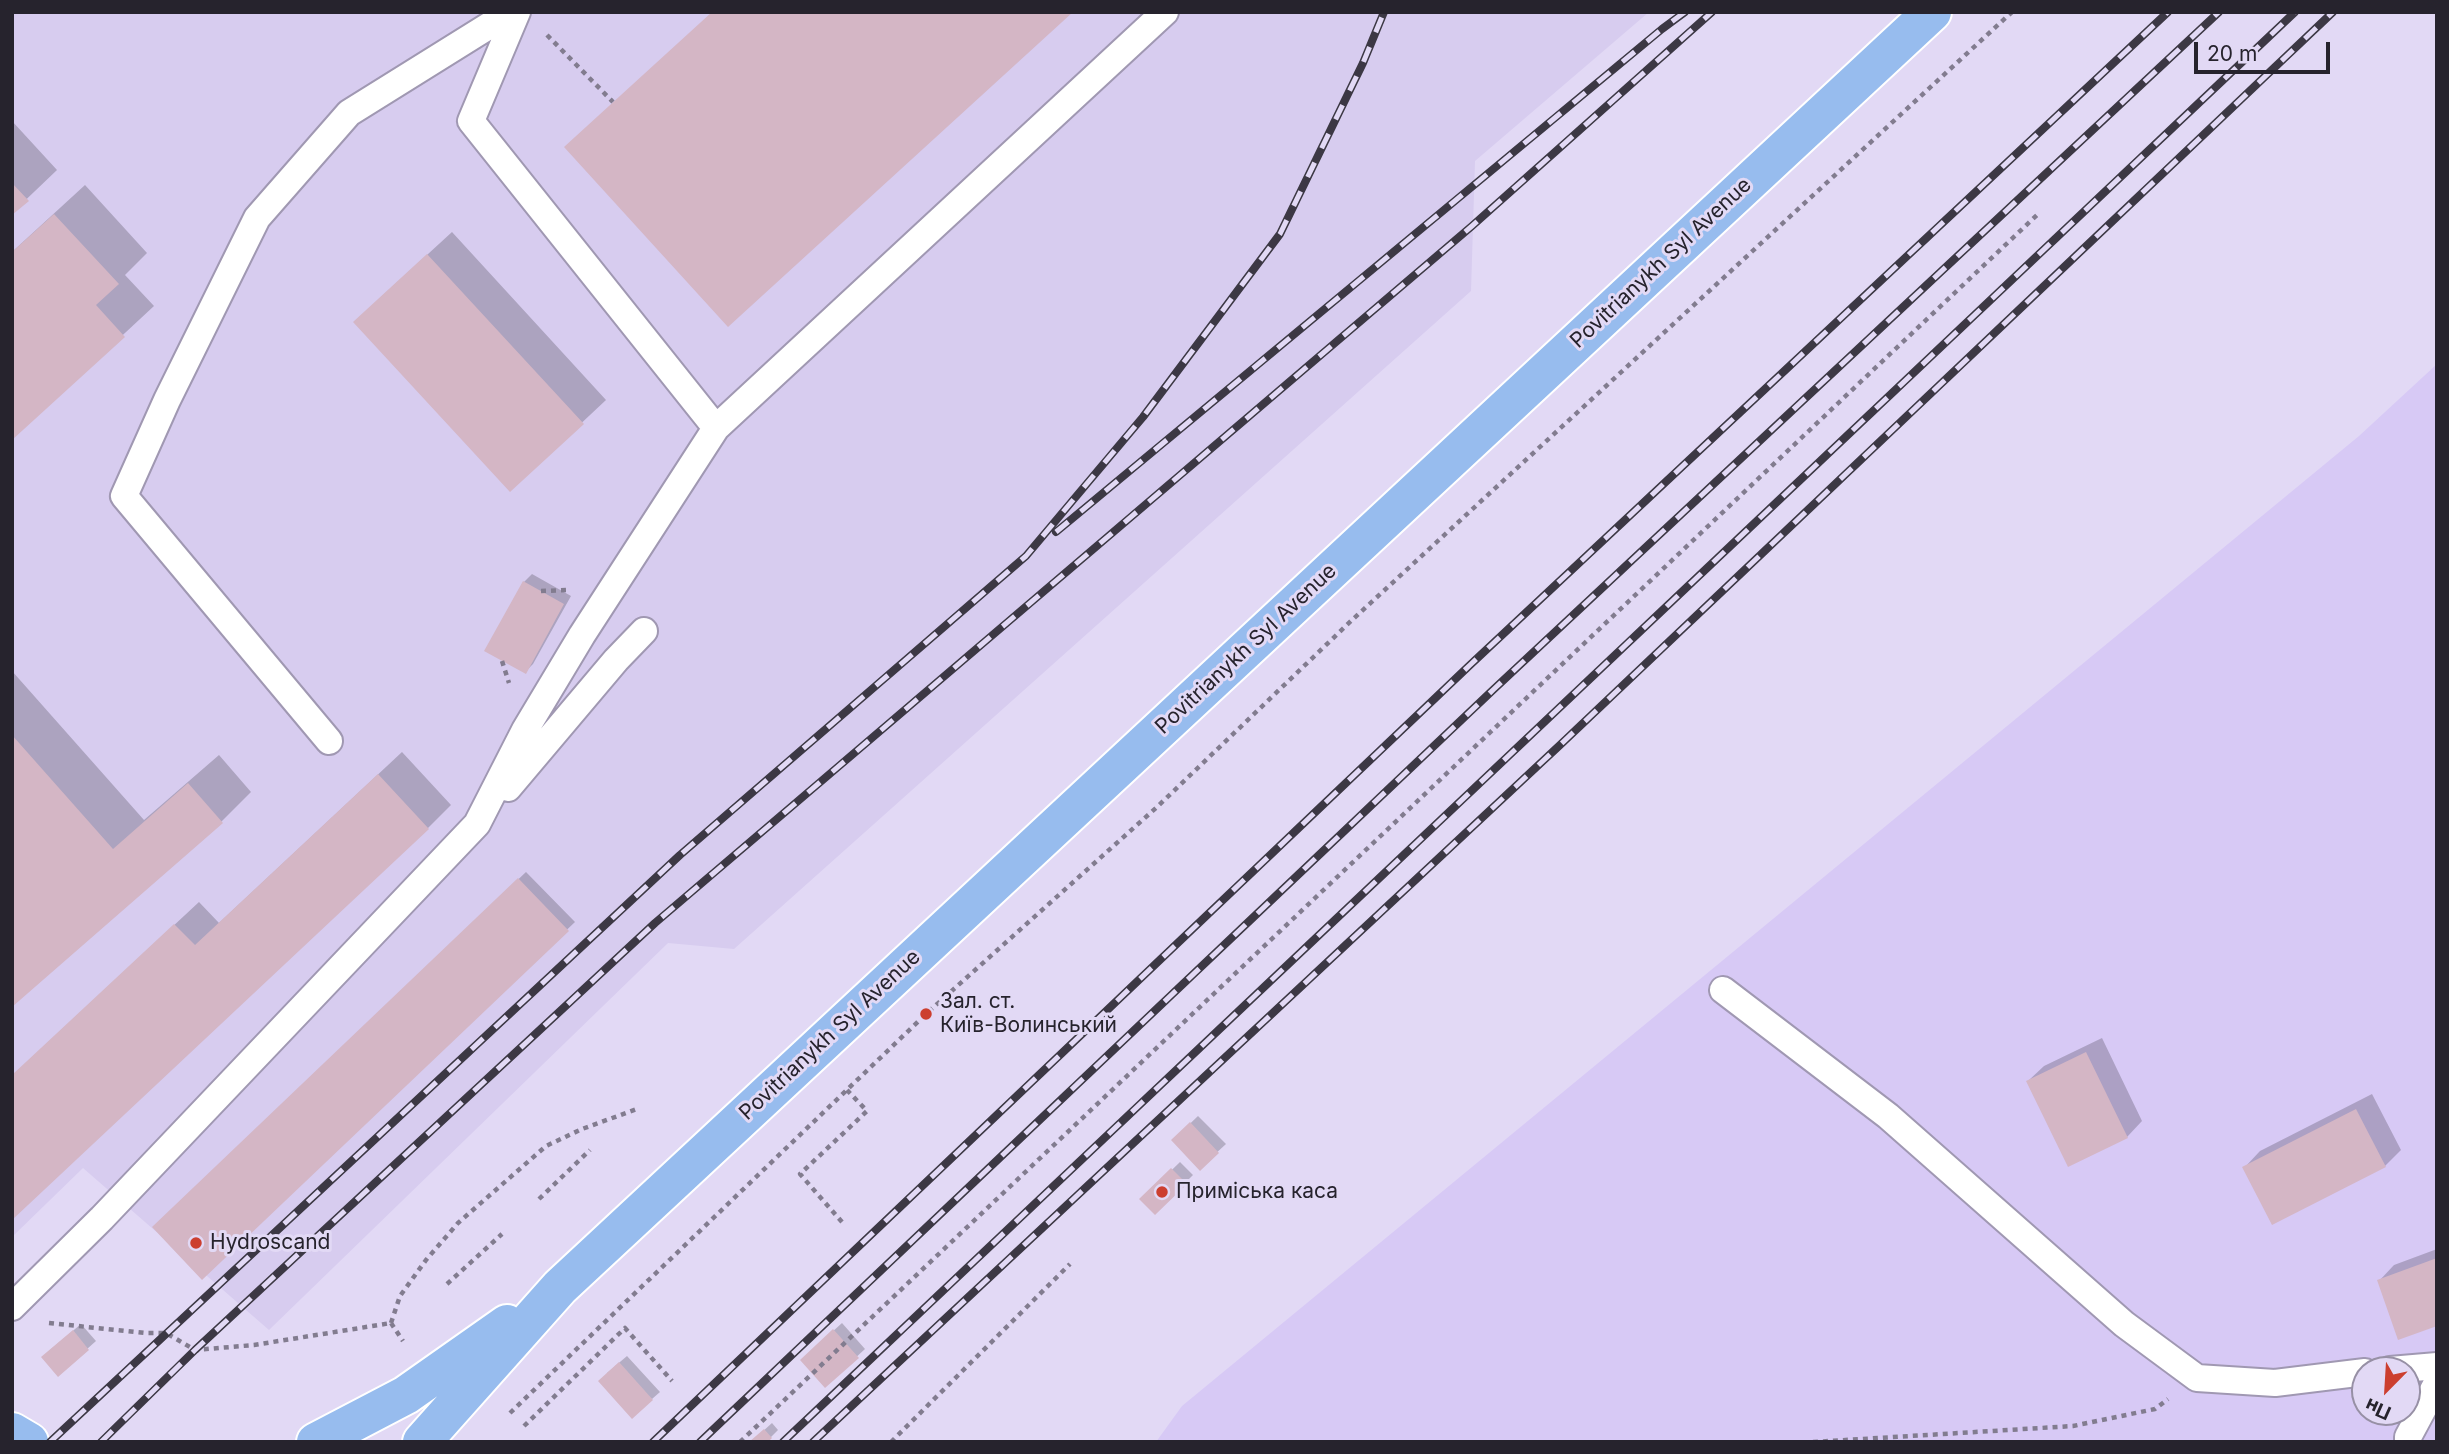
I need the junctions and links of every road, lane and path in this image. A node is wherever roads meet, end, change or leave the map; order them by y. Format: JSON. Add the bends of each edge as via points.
{"nodes":[{"id":1,"x":511,"y":12,"type":"edge"},
{"id":2,"x":517,"y":12,"type":"edge"},
{"id":3,"x":1165,"y":12,"type":"edge"},
{"id":4,"x":1932,"y":12,"type":"edge"},
{"id":5,"x":2012,"y":12,"type":"edge"},
{"id":6,"x":544,"y":32,"type":"dead end"},
{"id":7,"x":613,"y":102,"type":"dead end"},
{"id":8,"x":2037,"y":215,"type":"dead end"},
{"id":9,"x":716,"y":428,"type":"junction"},
{"id":10,"x":645,"y":631,"type":"dead end"},
{"id":11,"x":329,"y":741,"type":"dead end"},
{"id":12,"x":477,"y":824,"type":"junction"},
{"id":13,"x":1723,"y":990,"type":"dead end"},
{"id":14,"x":847,"y":1090,"type":"junction"},
{"id":15,"x":638,"y":1109,"type":"dead end"},
{"id":16,"x":590,"y":1150,"type":"dead end"},
{"id":17,"x":539,"y":1199,"type":"dead end"},
{"id":18,"x":842,"y":1223,"type":"dead end"},
{"id":19,"x":502,"y":1234,"type":"dead end"},
{"id":20,"x":1070,"y":1264,"type":"dead end"},
{"id":21,"x":447,"y":1284,"type":"dead end"},
{"id":22,"x":560,"y":1287,"type":"junction"},
{"id":23,"x":12,"y":1307,"type":"edge"},
{"id":24,"x":39,"y":1322,"type":"dead end"},
{"id":25,"x":391,"y":1323,"type":"junction"},
{"id":26,"x":403,"y":1341,"type":"dead end"},
{"id":27,"x":2351,"y":1374,"type":"edge"},
{"id":28,"x":2197,"y":1378,"type":"junction"},
{"id":29,"x":672,"y":1381,"type":"dead end"},
{"id":30,"x":2437,"y":1383,"type":"edge"},
{"id":31,"x":509,"y":1413,"type":"dead end"},
{"id":32,"x":524,"y":1426,"type":"dead end"},
{"id":33,"x":12,"y":1432,"type":"edge"},
{"id":34,"x":29,"y":1442,"type":"edge"},
{"id":35,"x":316,"y":1442,"type":"edge"},
{"id":36,"x":422,"y":1442,"type":"edge"},
{"id":37,"x":740,"y":1442,"type":"edge"},
{"id":38,"x":891,"y":1442,"type":"edge"},
{"id":39,"x":1813,"y":1442,"type":"edge"},
{"id":40,"x":2408,"y":1442,"type":"edge"}],
"edges":[{"from":1,"to":11,"type":"lane","via":[[349,113],[257,218],[124,496]]},
{"from":2,"to":9,"type":"lane","via":[[471,121]]},
{"from":3,"to":9,"type":"lane"},
{"from":4,"to":22,"type":"main road","name":"Povitrianykh Syl Avenue"},
{"from":5,"to":14,"type":"path"},
{"from":6,"to":7,"type":"path"},
{"from":8,"to":37,"type":"path"},
{"from":9,"to":12,"type":"lane","via":[[582,635],[525,730]]},
{"from":10,"to":12,"type":"lane","via":[[615,660]]},
{"from":12,"to":23,"type":"lane"},
{"from":13,"to":28,"type":"lane","via":[[1888,1116],[2124,1325]]},
{"from":14,"to":18,"type":"path","via":[[867,1111],[800,1174]]},
{"from":14,"to":31,"type":"path"},
{"from":15,"to":25,"type":"path","via":[[546,1146],[510,1177],[458,1223],[426,1260],[400,1296]]},
{"from":16,"to":17,"type":"path"},
{"from":19,"to":21,"type":"path"},
{"from":20,"to":38,"type":"path"},
{"from":22,"to":35,"type":"main road","name":"Povitrianykh Syl Avenue","via":[[407,1395]]},
{"from":22,"to":36,"type":"main road","name":"Povitrianykh Syl Avenue"},
{"from":24,"to":25,"type":"path","via":[[166,1333],[195,1350]]},
{"from":25,"to":26,"type":"path"},
{"from":27,"to":28,"type":"lane","via":[[2276,1383]]},
{"from":28,"to":39,"type":"path","via":[[2155,1409],[2074,1426]]},
{"from":29,"to":32,"type":"path","via":[[625,1328]]},
{"from":30,"to":40,"type":"lane"},
{"from":33,"to":34,"type":"main road"}]}
